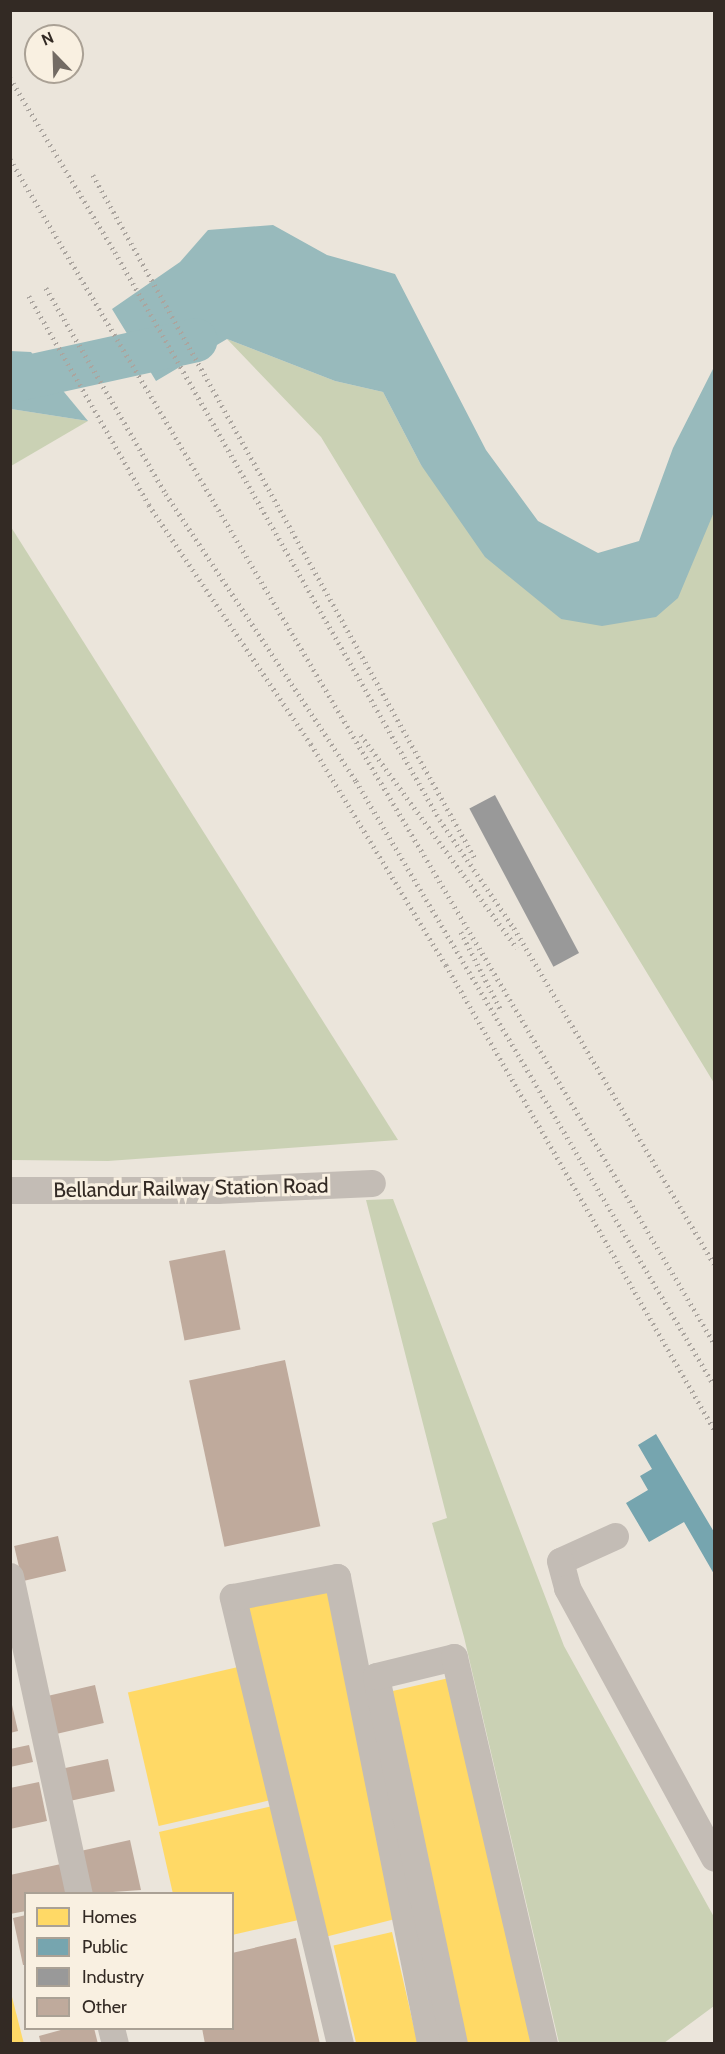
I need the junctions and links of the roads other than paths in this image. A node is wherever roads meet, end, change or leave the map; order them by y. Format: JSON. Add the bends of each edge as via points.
{"nodes":[{"id":1,"x":372,"y":1183,"type":"dead end"},
{"id":2,"x":10,"y":1190,"type":"edge"},
{"id":3,"x":615,"y":1536,"type":"dead end"},
{"id":4,"x":10,"y":1576,"type":"edge"},
{"id":5,"x":714,"y":1858,"type":"edge"},
{"id":6,"x":79,"y":1892,"type":"edge"},
{"id":7,"x":340,"y":2043,"type":"edge"},
{"id":8,"x":430,"y":2043,"type":"edge"},
{"id":9,"x":454,"y":2043,"type":"edge"},
{"id":10,"x":544,"y":2043,"type":"edge"}],
"edges":[{"from":1,"to":2,"type":"street","name":"Bellandur Railway Station Road","via":[[217,1190]]},
{"from":3,"to":5,"type":"street","via":[[560,1561],[567,1588]]},
{"from":4,"to":6,"type":"street"},
{"from":7,"to":8,"type":"street","via":[[233,1597],[337,1576]]},
{"from":9,"to":10,"type":"street","via":[[376,1676],[454,1657]]}]}
